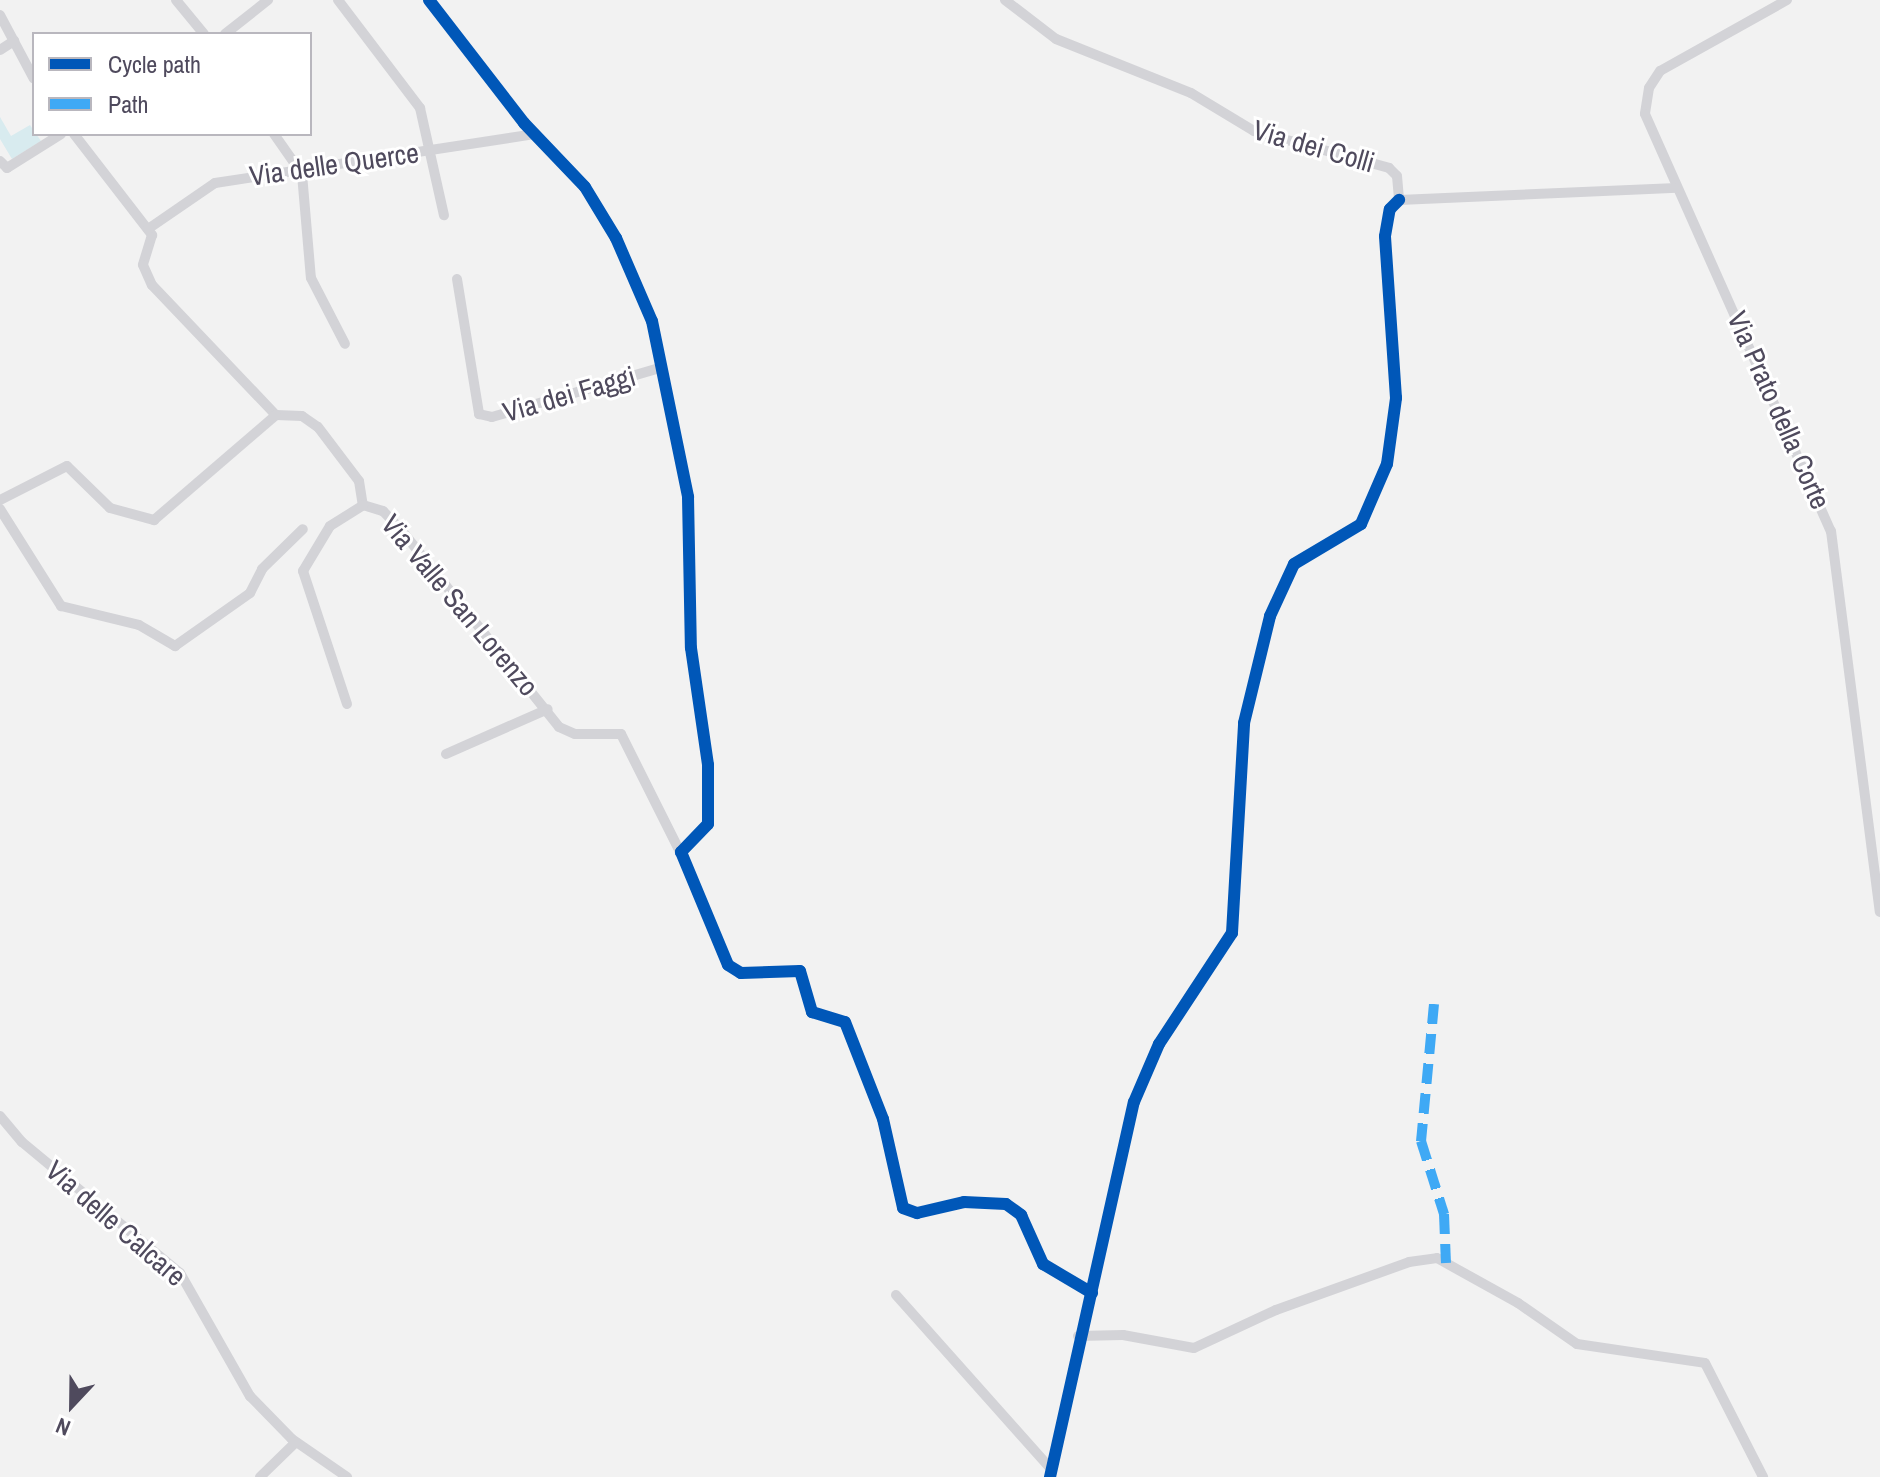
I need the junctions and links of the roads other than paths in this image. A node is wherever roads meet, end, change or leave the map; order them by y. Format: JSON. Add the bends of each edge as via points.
{"nodes":[{"id":1,"x":176,"y":0,"type":"edge"},
{"id":2,"x":268,"y":0,"type":"edge"},
{"id":3,"x":338,"y":0,"type":"edge"},
{"id":4,"x":429,"y":0,"type":"edge"},
{"id":5,"x":1005,"y":0,"type":"edge"},
{"id":6,"x":1787,"y":0,"type":"edge"},
{"id":7,"x":0,"y":15,"type":"edge"},
{"id":8,"x":202,"y":32,"type":"edge"},
{"id":9,"x":228,"y":32,"type":"edge"},
{"id":10,"x":14,"y":41,"type":"junction"},
{"id":11,"x":0,"y":50,"type":"edge"},
{"id":12,"x":32,"y":75,"type":"edge"},
{"id":13,"x":534,"y":134,"type":"junction"},
{"id":14,"x":58,"y":136,"type":"edge"},
{"id":15,"x":76,"y":136,"type":"edge"},
{"id":16,"x":275,"y":136,"type":"edge"},
{"id":17,"x":431,"y":150,"type":"junction"},
{"id":18,"x":0,"y":161,"type":"edge"},
{"id":19,"x":302,"y":174,"type":"junction"},
{"id":20,"x":1677,"y":188,"type":"junction"},
{"id":21,"x":1399,"y":200,"type":"junction"},
{"id":22,"x":444,"y":215,"type":"dead end"},
{"id":23,"x":148,"y":229,"type":"junction"},
{"id":24,"x":457,"y":279,"type":"dead end"},
{"id":25,"x":345,"y":344,"type":"dead end"},
{"id":26,"x":660,"y":368,"type":"junction"},
{"id":27,"x":276,"y":415,"type":"junction"},
{"id":28,"x":0,"y":500,"type":"edge"},
{"id":29,"x":363,"y":505,"type":"junction"},
{"id":30,"x":0,"y":509,"type":"edge"},
{"id":31,"x":303,"y":529,"type":"dead end"},
{"id":32,"x":347,"y":704,"type":"dead end"},
{"id":33,"x":548,"y":709,"type":"junction"},
{"id":34,"x":446,"y":754,"type":"dead end"},
{"id":35,"x":681,"y":852,"type":"junction"},
{"id":36,"x":1880,"y":912,"type":"edge"},
{"id":37,"x":0,"y":1116,"type":"edge"},
{"id":38,"x":1092,"y":1293,"type":"junction"},
{"id":39,"x":896,"y":1295,"type":"dead end"},
{"id":40,"x":1078,"y":1336,"type":"junction"},
{"id":41,"x":296,"y":1442,"type":"junction"},
{"id":42,"x":1051,"y":1473,"type":"edge"},
{"id":43,"x":260,"y":1477,"type":"edge"},
{"id":44,"x":347,"y":1477,"type":"edge"},
{"id":45,"x":1763,"y":1477,"type":"edge"}],
"edges":[{"from":1,"to":8,"type":"street"},
{"from":2,"to":9,"type":"street"},
{"from":3,"to":17,"type":"street","via":[[414,98]]},
{"from":4,"to":13,"type":"street"},
{"from":5,"to":21,"type":"street","name":"Via dei Colli","via":[[1064,43],[1191,93],[1250,129],[1389,168],[1397,176]]},
{"from":6,"to":20,"type":"street","name":"Via Prato della Corte","via":[[1669,64],[1653,81],[1645,114]]},
{"from":7,"to":10,"type":"street"},
{"from":10,"to":11,"type":"street"},
{"from":10,"to":12,"type":"street"},
{"from":13,"to":17,"type":"street","name":"Via delle Querce"},
{"from":13,"to":26,"type":"street","via":[[585,187],[616,238],[650,314]]},
{"from":14,"to":18,"type":"street","via":[[7,168]]},
{"from":15,"to":23,"type":"street"},
{"from":16,"to":19,"type":"street"},
{"from":17,"to":19,"type":"street","name":"Via delle Querce"},
{"from":17,"to":22,"type":"street"},
{"from":19,"to":23,"type":"street","name":"Via delle Querce","via":[[215,183]]},
{"from":19,"to":25,"type":"street","via":[[311,278]]},
{"from":20,"to":21,"type":"street","name":"Via dei Colli"},
{"from":20,"to":36,"type":"street","name":"Via Prato della Corte","via":[[1779,402],[1831,531]]},
{"from":21,"to":38,"type":"street","via":[[1386,226],[1396,398],[1385,471],[1361,524],[1292,567],[1270,616],[1244,723],[1232,933],[1167,1030],[1140,1087]]},
{"from":23,"to":27,"type":"street","via":[[153,242],[143,265],[150,282]]},
{"from":24,"to":26,"type":"street","name":"Via dei Faggi","via":[[479,414],[492,417]]},
{"from":26,"to":35,"type":"street","via":[[690,506],[691,648],[708,765],[708,824]]},
{"from":27,"to":28,"type":"street","via":[[154,520],[106,506],[67,466]]},
{"from":27,"to":29,"type":"street","name":"Via Valle San Lorenzo","via":[[302,416],[318,427],[359,481]]},
{"from":29,"to":32,"type":"street","via":[[330,526],[303,571]]},
{"from":29,"to":33,"type":"street","name":"Via Valle San Lorenzo","via":[[391,519]]},
{"from":30,"to":31,"type":"street","via":[[61,606],[139,625],[175,646],[250,593],[262,569]]},
{"from":33,"to":34,"type":"street"},
{"from":33,"to":35,"type":"street","name":"Via Valle San Lorenzo","via":[[568,733],[621,734]]},
{"from":35,"to":38,"type":"street","via":[[731,969],[800,971],[812,1012],[847,1024],[886,1127],[903,1208],[917,1213],[975,1201],[1009,1206],[1021,1215],[1043,1264]]},
{"from":37,"to":41,"type":"street","name":"Via delle Calcare","via":[[22,1142],[180,1273],[246,1390]]},
{"from":38,"to":40,"type":"street"},
{"from":39,"to":42,"type":"street"},
{"from":40,"to":42,"type":"street"},
{"from":40,"to":45,"type":"street","via":[[1127,1335],[1194,1348],[1405,1263],[1446,1263],[1580,1345],[1705,1363]]},
{"from":41,"to":43,"type":"street"},
{"from":41,"to":44,"type":"street","name":"Via delle Calcare"}]}
